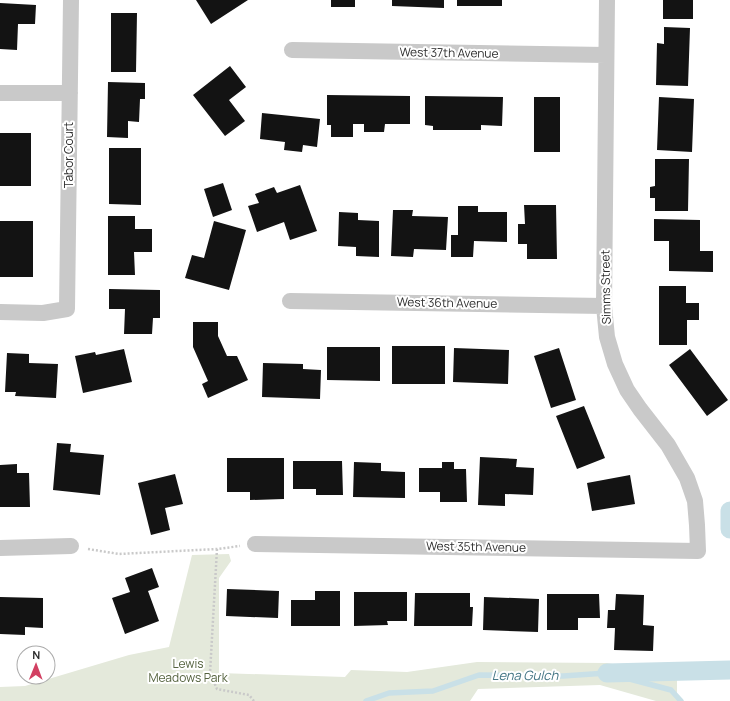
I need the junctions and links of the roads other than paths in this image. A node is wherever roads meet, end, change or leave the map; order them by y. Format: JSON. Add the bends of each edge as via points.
{"nodes":[{"id":1,"x":71,"y":0,"type":"edge"},
{"id":2,"x":607,"y":0,"type":"edge"},
{"id":3,"x":292,"y":50,"type":"dead end"},
{"id":4,"x":606,"y":55,"type":"junction"},
{"id":5,"x":0,"y":93,"type":"edge"},
{"id":6,"x":70,"y":93,"type":"junction"},
{"id":7,"x":290,"y":301,"type":"dead end"},
{"id":8,"x":604,"y":306,"type":"junction"},
{"id":9,"x":0,"y":312,"type":"edge"},
{"id":10,"x":255,"y":544,"type":"road end"},
{"id":11,"x":71,"y":546,"type":"road end"},
{"id":12,"x":0,"y":548,"type":"edge"},
{"id":13,"x":698,"y":551,"type":"joint"}],
"edges":[{"from":1,"to":6,"type":"street","name":"Tabor Court"},
{"from":2,"to":4,"type":"street","name":"Simms Street"},
{"from":3,"to":4,"type":"street","name":"West 37th Avenue"},
{"from":4,"to":8,"type":"street","name":"Simms Street"},
{"from":5,"to":6,"type":"street"},
{"from":6,"to":9,"type":"street","name":"Tabor Court","via":[[67,309],[43,313]]},
{"from":7,"to":8,"type":"street","name":"West 36th Avenue"},
{"from":8,"to":13,"type":"street","name":"Simms Street","via":[[607,337],[615,364],[627,390],[668,446],[687,478],[695,501]]},
{"from":10,"to":13,"type":"street","name":"West 35th Avenue"},
{"from":11,"to":12,"type":"street"}]}
